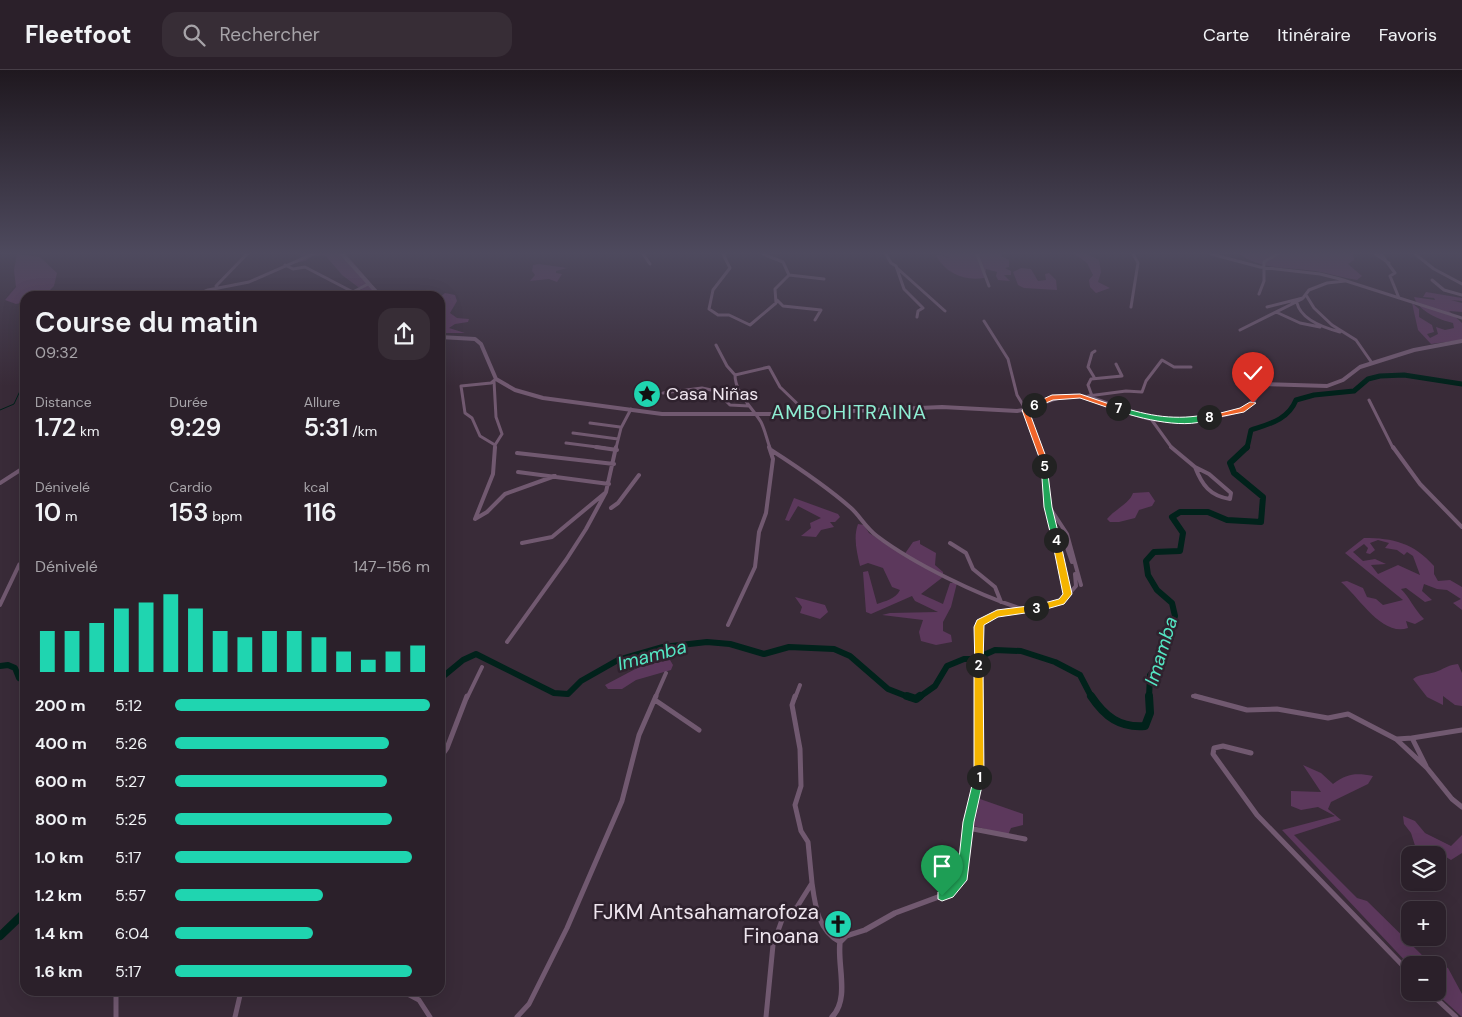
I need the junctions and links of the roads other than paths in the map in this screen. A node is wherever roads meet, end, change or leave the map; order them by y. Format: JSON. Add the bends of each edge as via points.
{"nodes":[{"id":1,"x":711,"y":298,"type":"edge"},
{"id":2,"x":913,"y":298,"type":"edge"},
{"id":3,"x":931,"y":298,"type":"edge"},
{"id":4,"x":1132,"y":298,"type":"edge"},
{"id":5,"x":1297,"y":298,"type":"edge"},
{"id":6,"x":1302,"y":298,"type":"edge"},
{"id":7,"x":1306,"y":298,"type":"edge"},
{"id":8,"x":1399,"y":298,"type":"edge"},
{"id":9,"x":776,"y":300,"type":"joint"},
{"id":10,"x":1297,"y":303,"type":"junction"},
{"id":11,"x":1130,"y":307,"type":"dead end"},
{"id":12,"x":1267,"y":307,"type":"dead end"},
{"id":13,"x":945,"y":311,"type":"dead end"},
{"id":14,"x":1276,"y":312,"type":"junction"},
{"id":15,"x":917,"y":317,"type":"dead end"},
{"id":16,"x":1462,"y":318,"type":"edge"},
{"id":17,"x":815,"y":320,"type":"dead end"},
{"id":18,"x":984,"y":321,"type":"dead end"},
{"id":19,"x":1322,"y":327,"type":"junction"},
{"id":20,"x":1240,"y":330,"type":"dead end"},
{"id":21,"x":1343,"y":332,"type":"junction"},
{"id":22,"x":445,"y":337,"type":"edge"},
{"id":23,"x":1462,"y":341,"type":"edge"},
{"id":24,"x":716,"y":345,"type":"dead end"},
{"id":25,"x":1095,"y":351,"type":"dead end"},
{"id":26,"x":1372,"y":363,"type":"junction"},
{"id":27,"x":1116,"y":364,"type":"dead end"},
{"id":28,"x":1191,"y":367,"type":"dead end"},
{"id":29,"x":735,"y":375,"type":"junction"},
{"id":30,"x":1094,"y":377,"type":"junction"},
{"id":31,"x":495,"y":380,"type":"junction"},
{"id":32,"x":663,"y":393,"type":"dead end"},
{"id":33,"x":1092,"y":396,"type":"junction"},
{"id":34,"x":1083,"y":397,"type":"junction"},
{"id":35,"x":1369,"y":400,"type":"dead end"},
{"id":36,"x":749,"y":406,"type":"junction"},
{"id":37,"x":631,"y":409,"type":"junction"},
{"id":38,"x":1026,"y":410,"type":"junction"},
{"id":39,"x":806,"y":412,"type":"junction"},
{"id":40,"x":754,"y":414,"type":"junction"},
{"id":41,"x":1151,"y":419,"type":"junction"},
{"id":42,"x":590,"y":423,"type":"dead end"},
{"id":43,"x":620,"y":427,"type":"junction"},
{"id":44,"x":573,"y":433,"type":"dead end"},
{"id":45,"x":618,"y":439,"type":"junction"},
{"id":46,"x":566,"y":443,"type":"dead end"},
{"id":47,"x":495,"y":445,"type":"junction"},
{"id":48,"x":617,"y":450,"type":"junction"},
{"id":49,"x":770,"y":450,"type":"junction"},
{"id":50,"x":517,"y":453,"type":"dead end"},
{"id":51,"x":614,"y":464,"type":"junction"},
{"id":52,"x":1195,"y":467,"type":"junction"},
{"id":53,"x":20,"y":470,"type":"edge"},
{"id":54,"x":518,"y":472,"type":"dead end"},
{"id":55,"x":639,"y":475,"type":"dead end"},
{"id":56,"x":556,"y":476,"type":"junction"},
{"id":57,"x":0,"y":483,"type":"edge"},
{"id":58,"x":610,"y":484,"type":"junction"},
{"id":59,"x":606,"y":492,"type":"junction"},
{"id":60,"x":1048,"y":505,"type":"junction"},
{"id":61,"x":611,"y":508,"type":"dead end"},
{"id":62,"x":1462,"y":527,"type":"edge"},
{"id":63,"x":1054,"y":531,"type":"junction"},
{"id":64,"x":522,"y":543,"type":"dead end"},
{"id":65,"x":950,"y":543,"type":"dead end"},
{"id":66,"x":20,"y":564,"type":"edge"},
{"id":67,"x":1081,"y":585,"type":"dead end"},
{"id":68,"x":1068,"y":594,"type":"junction"},
{"id":69,"x":1001,"y":602,"type":"junction"},
{"id":70,"x":0,"y":605,"type":"edge"},
{"id":71,"x":1024,"y":609,"type":"junction"},
{"id":72,"x":728,"y":625,"type":"dead end"},
{"id":73,"x":507,"y":642,"type":"dead end"},
{"id":74,"x":482,"y":668,"type":"dead end"},
{"id":75,"x":666,"y":673,"type":"dead end"},
{"id":76,"x":800,"y":685,"type":"dead end"},
{"id":77,"x":1193,"y":696,"type":"dead end"},
{"id":78,"x":655,"y":700,"type":"junction"},
{"id":79,"x":699,"y":730,"type":"dead end"},
{"id":80,"x":1462,"y":730,"type":"edge"},
{"id":81,"x":1396,"y":738,"type":"junction"},
{"id":82,"x":1412,"y":738,"type":"junction"},
{"id":83,"x":445,"y":751,"type":"edge"},
{"id":84,"x":1251,"y":753,"type":"dead end"},
{"id":85,"x":1427,"y":768,"type":"junction"},
{"id":86,"x":1462,"y":807,"type":"edge"},
{"id":87,"x":968,"y":828,"type":"junction"},
{"id":88,"x":1025,"y":839,"type":"dead end"},
{"id":89,"x":812,"y":883,"type":"junction"},
{"id":90,"x":840,"y":942,"type":"junction"},
{"id":91,"x":1401,"y":963,"type":"edge"},
{"id":92,"x":116,"y":996,"type":"edge"},
{"id":93,"x":240,"y":996,"type":"edge"},
{"id":94,"x":411,"y":996,"type":"edge"},
{"id":95,"x":1439,"y":1001,"type":"edge"},
{"id":96,"x":838,"y":1014,"type":"edge"},
{"id":97,"x":116,"y":1017,"type":"edge"},
{"id":98,"x":236,"y":1017,"type":"edge"},
{"id":99,"x":430,"y":1017,"type":"edge"},
{"id":100,"x":517,"y":1017,"type":"edge"},
{"id":101,"x":766,"y":1017,"type":"edge"},
{"id":102,"x":832,"y":1017,"type":"edge"},
{"id":103,"x":1456,"y":1017,"type":"edge"}],
"edges":[{"from":1,"to":9,"type":"street","via":[[709,310],[750,325]]},
{"from":2,"to":15,"type":"street","via":[[923,308]]},
{"from":3,"to":13,"type":"street"},
{"from":4,"to":11,"type":"street"},
{"from":5,"to":12,"type":"street"},
{"from":6,"to":10,"type":"street"},
{"from":7,"to":21,"type":"street","via":[[1318,313]]},
{"from":8,"to":16,"type":"street"},
{"from":9,"to":17,"type":"street","via":[[783,306],[820,310]]},
{"from":10,"to":14,"type":"street"},
{"from":10,"to":19,"type":"street","via":[[1300,311]]},
{"from":14,"to":19,"type":"street","via":[[1300,323]]},
{"from":14,"to":20,"type":"street"},
{"from":18,"to":38,"type":"street","via":[[1008,359],[1017,395]]},
{"from":19,"to":21,"type":"street"},
{"from":21,"to":26,"type":"street","via":[[1356,340]]},
{"from":22,"to":31,"type":"street","via":[[475,338],[482,344]]},
{"from":23,"to":26,"type":"street","via":[[1414,350]]},
{"from":24,"to":29,"type":"street"},
{"from":25,"to":30,"type":"street","via":[[1088,367]]},
{"from":26,"to":41,"type":"street","via":[[1327,386],[1262,384],[1253,403],[1232,413],[1195,420]]},
{"from":27,"to":30,"type":"street","via":[[1121,378]]},
{"from":28,"to":33,"type":"street","via":[[1174,367],[1162,360],[1142,392]]},
{"from":29,"to":36,"type":"street","via":[[735,382]]},
{"from":29,"to":39,"type":"street","via":[[769,367],[779,389],[795,398]]},
{"from":30,"to":33,"type":"street","via":[[1088,385]]},
{"from":31,"to":37,"type":"street","via":[[544,398]]},
{"from":31,"to":47,"type":"street","via":[[496,417],[502,434]]},
{"from":31,"to":47,"type":"street","via":[[491,384],[461,386],[465,413],[472,418],[480,436]]},
{"from":32,"to":36,"type":"street","via":[[702,388],[716,391],[730,405]]},
{"from":33,"to":34,"type":"street"},
{"from":34,"to":38,"type":"street","via":[[1052,398]]},
{"from":34,"to":41,"type":"street"},
{"from":35,"to":62,"type":"street","via":[[1391,448],[1416,482]]},
{"from":36,"to":40,"type":"street"},
{"from":37,"to":40,"type":"street","via":[[686,415]]},
{"from":37,"to":43,"type":"street"},
{"from":38,"to":39,"type":"street","via":[[942,407]]},
{"from":38,"to":60,"type":"street","via":[[1043,457]]},
{"from":39,"to":40,"type":"street"},
{"from":40,"to":49,"type":"street","via":[[762,424]]},
{"from":41,"to":52,"type":"street","via":[[1174,451]]},
{"from":42,"to":43,"type":"street"},
{"from":43,"to":45,"type":"street"},
{"from":44,"to":45,"type":"street"},
{"from":45,"to":48,"type":"street"},
{"from":46,"to":48,"type":"street"},
{"from":47,"to":56,"type":"street","via":[[494,475],[475,519],[505,494]]},
{"from":48,"to":51,"type":"street"},
{"from":49,"to":69,"type":"street","via":[[814,478],[853,510],[877,536],[909,556]]},
{"from":49,"to":72,"type":"street","via":[[773,458],[766,513],[759,532],[754,567]]},
{"from":50,"to":51,"type":"street"},
{"from":51,"to":58,"type":"street"},
{"from":52,"to":52,"type":"street","via":[[1208,491],[1230,499],[1231,493]]},
{"from":53,"to":57,"type":"street"},
{"from":54,"to":56,"type":"street"},
{"from":55,"to":61,"type":"street"},
{"from":56,"to":58,"type":"street"},
{"from":58,"to":59,"type":"street"},
{"from":59,"to":64,"type":"street","via":[[552,537]]},
{"from":59,"to":73,"type":"street","via":[[580,542]]},
{"from":60,"to":63,"type":"street"},
{"from":60,"to":67,"type":"street","via":[[1067,534]]},
{"from":63,"to":68,"type":"street"},
{"from":63,"to":68,"type":"street","via":[[1062,533],[1066,541],[1076,576],[1074,591]]},
{"from":65,"to":69,"type":"street","via":[[968,557],[972,568],[995,588]]},
{"from":66,"to":70,"type":"street"},
{"from":68,"to":71,"type":"street","via":[[1050,606]]},
{"from":69,"to":71,"type":"street"},
{"from":71,"to":87,"type":"street","via":[[997,614],[980,622],[980,766]]},
{"from":74,"to":83,"type":"street"},
{"from":75,"to":78,"type":"street"},
{"from":76,"to":89,"type":"street","via":[[792,705],[800,749],[801,777],[796,814],[808,842]]},
{"from":77,"to":81,"type":"street","via":[[1247,710],[1277,709],[1328,718],[1348,714]]},
{"from":78,"to":79,"type":"street"},
{"from":78,"to":100,"type":"street","via":[[634,751],[622,801],[588,881],[529,1004]]},
{"from":80,"to":82,"type":"street"},
{"from":81,"to":82,"type":"street"},
{"from":81,"to":85,"type":"street"},
{"from":82,"to":85,"type":"street"},
{"from":84,"to":91,"type":"street","via":[[1223,746],[1214,748],[1214,754],[1256,815],[1271,826]]},
{"from":85,"to":86,"type":"street"},
{"from":87,"to":88,"type":"street"},
{"from":87,"to":90,"type":"street","via":[[962,880],[956,888],[846,936]]},
{"from":89,"to":90,"type":"street","via":[[825,933],[831,940]]},
{"from":89,"to":101,"type":"street","via":[[797,907],[783,917],[773,945]]},
{"from":90,"to":96,"type":"street","via":[[842,994]]},
{"from":92,"to":97,"type":"street"},
{"from":93,"to":98,"type":"street"},
{"from":94,"to":99,"type":"street","via":[[419,1000]]},
{"from":95,"to":103,"type":"street"},
{"from":96,"to":102,"type":"street"}]}
